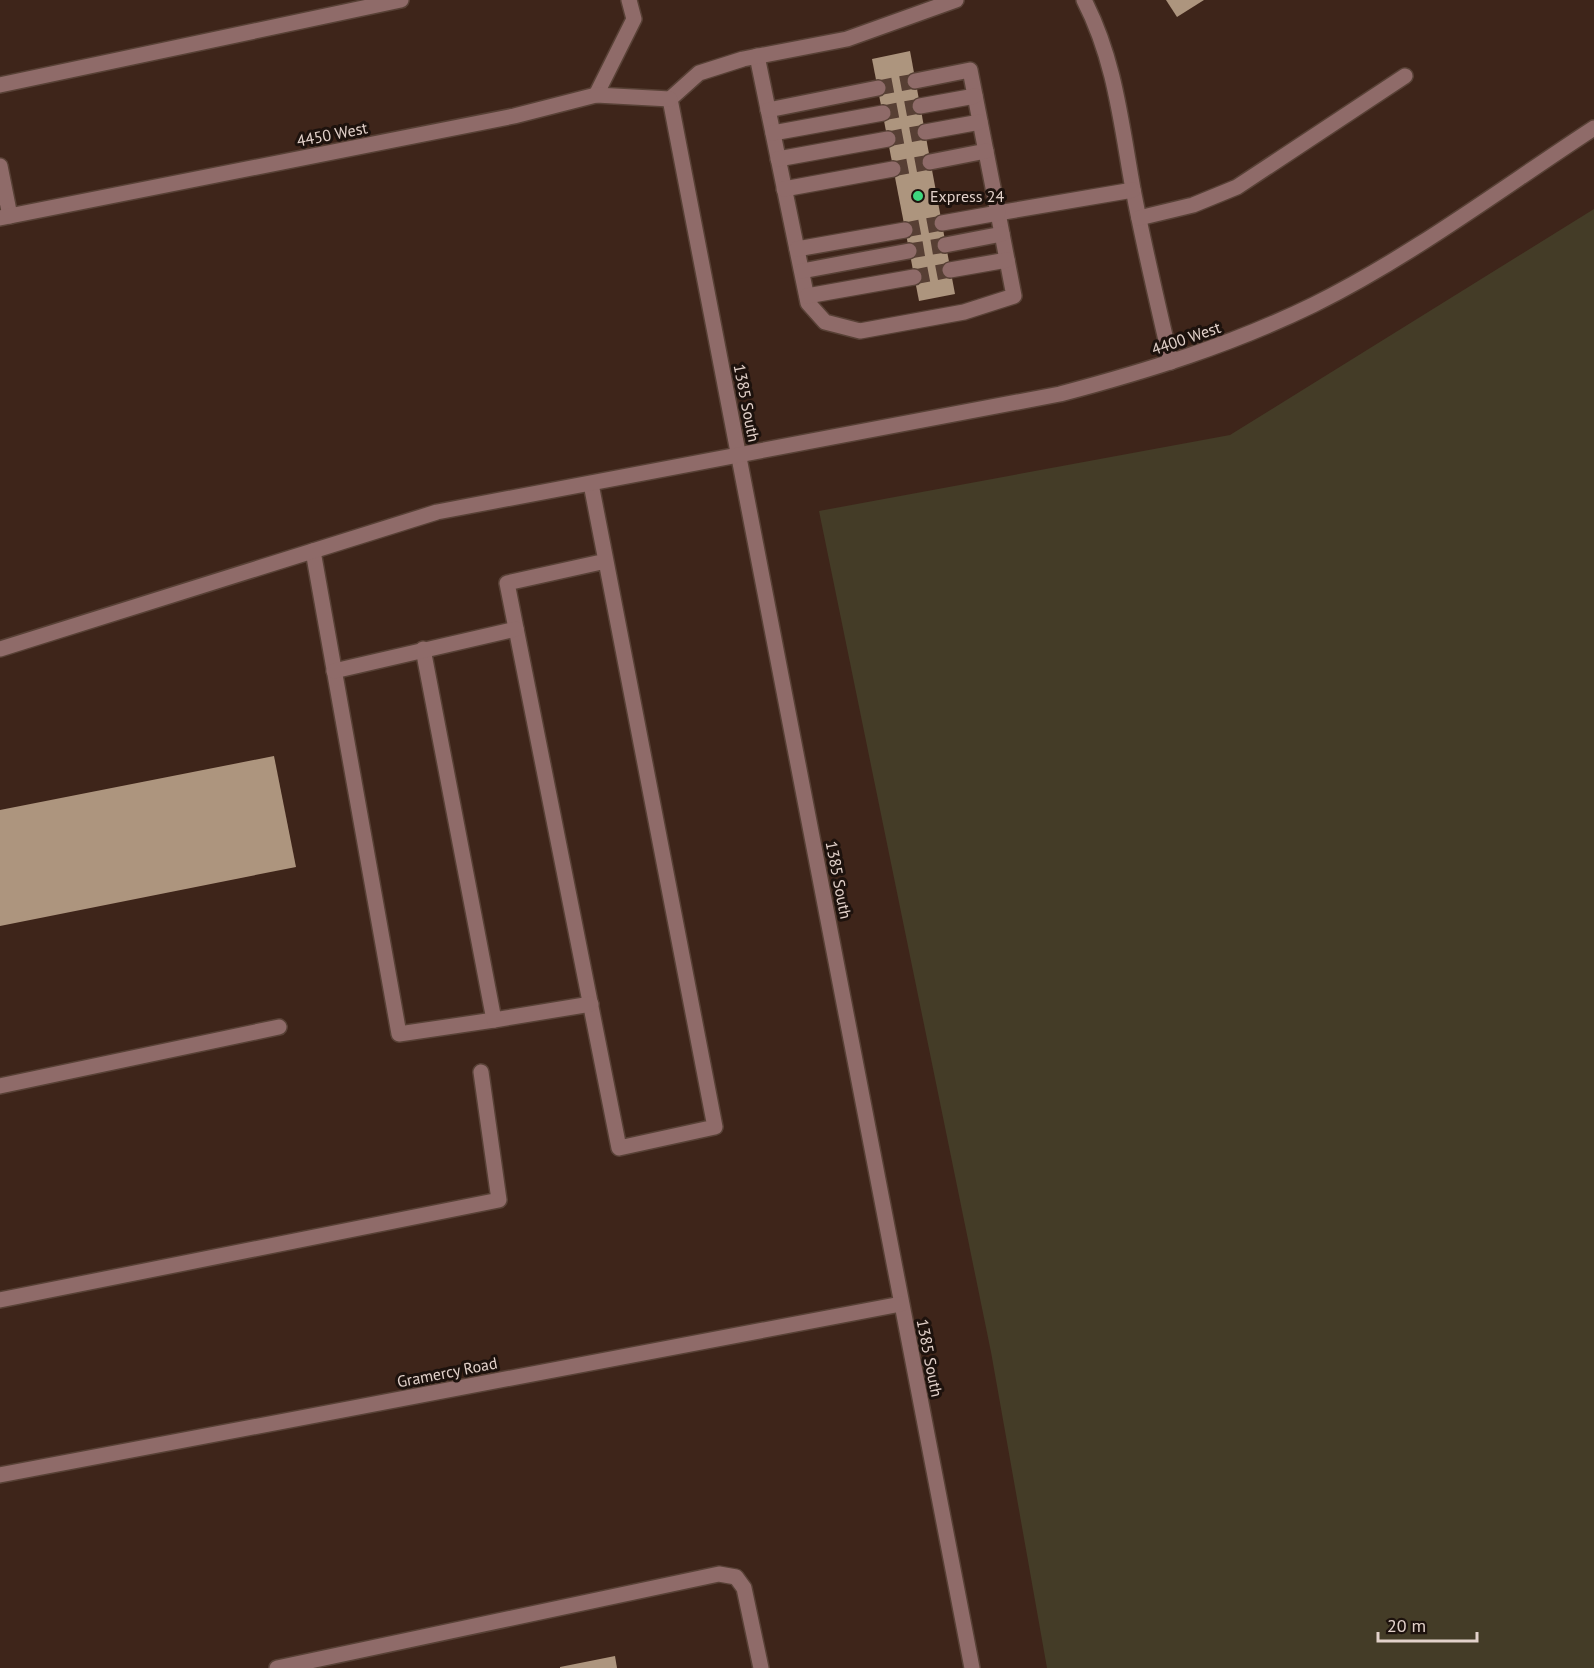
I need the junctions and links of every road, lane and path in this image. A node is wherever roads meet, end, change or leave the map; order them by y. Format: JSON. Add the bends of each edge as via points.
{"nodes":[{"id":1,"x":400,"y":0,"type":"edge"},
{"id":2,"x":629,"y":0,"type":"edge"},
{"id":3,"x":956,"y":0,"type":"edge"},
{"id":4,"x":1084,"y":0,"type":"edge"},
{"id":5,"x":757,"y":56,"type":"junction"},
{"id":6,"x":1405,"y":75,"type":"dead end"},
{"id":7,"x":915,"y":81,"type":"tunnel mouth"},
{"id":8,"x":0,"y":85,"type":"edge"},
{"id":9,"x":878,"y":88,"type":"tunnel mouth"},
{"id":10,"x":596,"y":94,"type":"junction"},
{"id":11,"x":975,"y":96,"type":"junction"},
{"id":12,"x":670,"y":99,"type":"junction"},
{"id":13,"x":920,"y":106,"type":"tunnel mouth"},
{"id":14,"x":768,"y":110,"type":"junction"},
{"id":15,"x":883,"y":113,"type":"tunnel mouth"},
{"id":16,"x":980,"y":122,"type":"junction"},
{"id":17,"x":1594,"y":128,"type":"edge"},
{"id":18,"x":924,"y":132,"type":"tunnel mouth"},
{"id":19,"x":773,"y":133,"type":"junction"},
{"id":20,"x":888,"y":139,"type":"tunnel mouth"},
{"id":21,"x":986,"y":152,"type":"junction"},
{"id":22,"x":778,"y":159,"type":"junction"},
{"id":23,"x":930,"y":162,"type":"tunnel mouth"},
{"id":24,"x":0,"y":166,"type":"edge"},
{"id":25,"x":893,"y":169,"type":"tunnel mouth"},
{"id":26,"x":784,"y":189,"type":"junction"},
{"id":27,"x":1133,"y":190,"type":"junction"},
{"id":28,"x":998,"y":213,"type":"junction"},
{"id":29,"x":5,"y":217,"type":"edge"},
{"id":30,"x":1139,"y":218,"type":"junction"},
{"id":31,"x":942,"y":223,"type":"tunnel mouth"},
{"id":32,"x":905,"y":230,"type":"tunnel mouth"},
{"id":33,"x":1002,"y":234,"type":"junction"},
{"id":34,"x":945,"y":244,"type":"tunnel mouth"},
{"id":35,"x":797,"y":249,"type":"junction"},
{"id":36,"x":909,"y":251,"type":"tunnel mouth"},
{"id":37,"x":1007,"y":260,"type":"junction"},
{"id":38,"x":950,"y":270,"type":"tunnel mouth"},
{"id":39,"x":802,"y":271,"type":"junction"},
{"id":40,"x":914,"y":277,"type":"tunnel mouth"},
{"id":41,"x":807,"y":296,"type":"junction"},
{"id":42,"x":1171,"y":363,"type":"junction"},
{"id":43,"x":739,"y":456,"type":"junction"},
{"id":44,"x":591,"y":484,"type":"junction"},
{"id":45,"x":312,"y":551,"type":"junction"},
{"id":46,"x":606,"y":561,"type":"junction"},
{"id":47,"x":516,"y":629,"type":"junction"},
{"id":48,"x":0,"y":649,"type":"edge"},
{"id":49,"x":423,"y":650,"type":"junction"},
{"id":50,"x":334,"y":671,"type":"junction"},
{"id":51,"x":591,"y":1004,"type":"junction"},
{"id":52,"x":494,"y":1020,"type":"junction"},
{"id":53,"x":279,"y":1027,"type":"dead end"},
{"id":54,"x":481,"y":1071,"type":"dead end"},
{"id":55,"x":0,"y":1086,"type":"edge"},
{"id":56,"x":0,"y":1300,"type":"edge"},
{"id":57,"x":901,"y":1304,"type":"junction"},
{"id":58,"x":0,"y":1475,"type":"edge"},
{"id":59,"x":287,"y":1667,"type":"edge"},
{"id":60,"x":761,"y":1668,"type":"edge"},
{"id":61,"x":972,"y":1668,"type":"edge"}],
"edges":[{"from":1,"to":8,"type":"street"},
{"from":2,"to":10,"type":"street","via":[[633,19]]},
{"from":3,"to":5,"type":"street","via":[[847,39]]},
{"from":4,"to":27,"type":"street","via":[[1116,84]]},
{"from":5,"to":12,"type":"street","via":[[699,73]]},
{"from":5,"to":14,"type":"street"},
{"from":6,"to":30,"type":"street","via":[[1237,187],[1192,205]]},
{"from":7,"to":11,"type":"street","via":[[970,70]]},
{"from":9,"to":14,"type":"street"},
{"from":10,"to":12,"type":"street","name":"4450 West"},
{"from":10,"to":29,"type":"street","name":"4450 West","via":[[514,116]]},
{"from":11,"to":13,"type":"street"},
{"from":11,"to":16,"type":"street"},
{"from":12,"to":43,"type":"street","name":"1385 South"},
{"from":14,"to":19,"type":"street"},
{"from":15,"to":19,"type":"street"},
{"from":16,"to":18,"type":"street"},
{"from":16,"to":21,"type":"street"},
{"from":17,"to":42,"type":"street","name":"4400 West","via":[[1386,265],[1314,304],[1230,342]]},
{"from":19,"to":22,"type":"street"},
{"from":20,"to":22,"type":"street"},
{"from":21,"to":23,"type":"street"},
{"from":21,"to":28,"type":"street"},
{"from":22,"to":26,"type":"street"},
{"from":24,"to":29,"type":"street"},
{"from":25,"to":26,"type":"street"},
{"from":26,"to":35,"type":"street"},
{"from":27,"to":28,"type":"street"},
{"from":27,"to":30,"type":"street"},
{"from":28,"to":31,"type":"street"},
{"from":28,"to":33,"type":"street"},
{"from":30,"to":42,"type":"street"},
{"from":32,"to":35,"type":"street"},
{"from":33,"to":34,"type":"street"},
{"from":33,"to":37,"type":"street"},
{"from":35,"to":39,"type":"street"},
{"from":36,"to":39,"type":"street"},
{"from":37,"to":38,"type":"street"},
{"from":37,"to":41,"type":"street","via":[[1014,296],[964,312],[860,331],[825,322],[808,303]]},
{"from":39,"to":41,"type":"street"},
{"from":40,"to":41,"type":"street"},
{"from":42,"to":43,"type":"street","name":"4400 West","via":[[1060,394]]},
{"from":43,"to":44,"type":"street","name":"4400 West"},
{"from":43,"to":57,"type":"street","name":"1385 South"},
{"from":44,"to":45,"type":"street","name":"4400 West","via":[[437,512]]},
{"from":44,"to":46,"type":"street"},
{"from":45,"to":48,"type":"street","name":"4400 West"},
{"from":45,"to":50,"type":"street"},
{"from":46,"to":47,"type":"street","via":[[507,583]]},
{"from":46,"to":51,"type":"street","via":[[715,1127],[619,1148]]},
{"from":47,"to":49,"type":"street"},
{"from":47,"to":51,"type":"street"},
{"from":49,"to":50,"type":"street"},
{"from":49,"to":52,"type":"street"},
{"from":50,"to":52,"type":"street","via":[[399,1035]]},
{"from":51,"to":52,"type":"street"},
{"from":53,"to":55,"type":"street"},
{"from":54,"to":56,"type":"street","via":[[500,1200]]},
{"from":57,"to":58,"type":"street","name":"Gramercy Road"},
{"from":57,"to":61,"type":"street","name":"1385 South"},
{"from":59,"to":60,"type":"street","via":[[719,1574],[736,1577],[744,1588]]}]}
